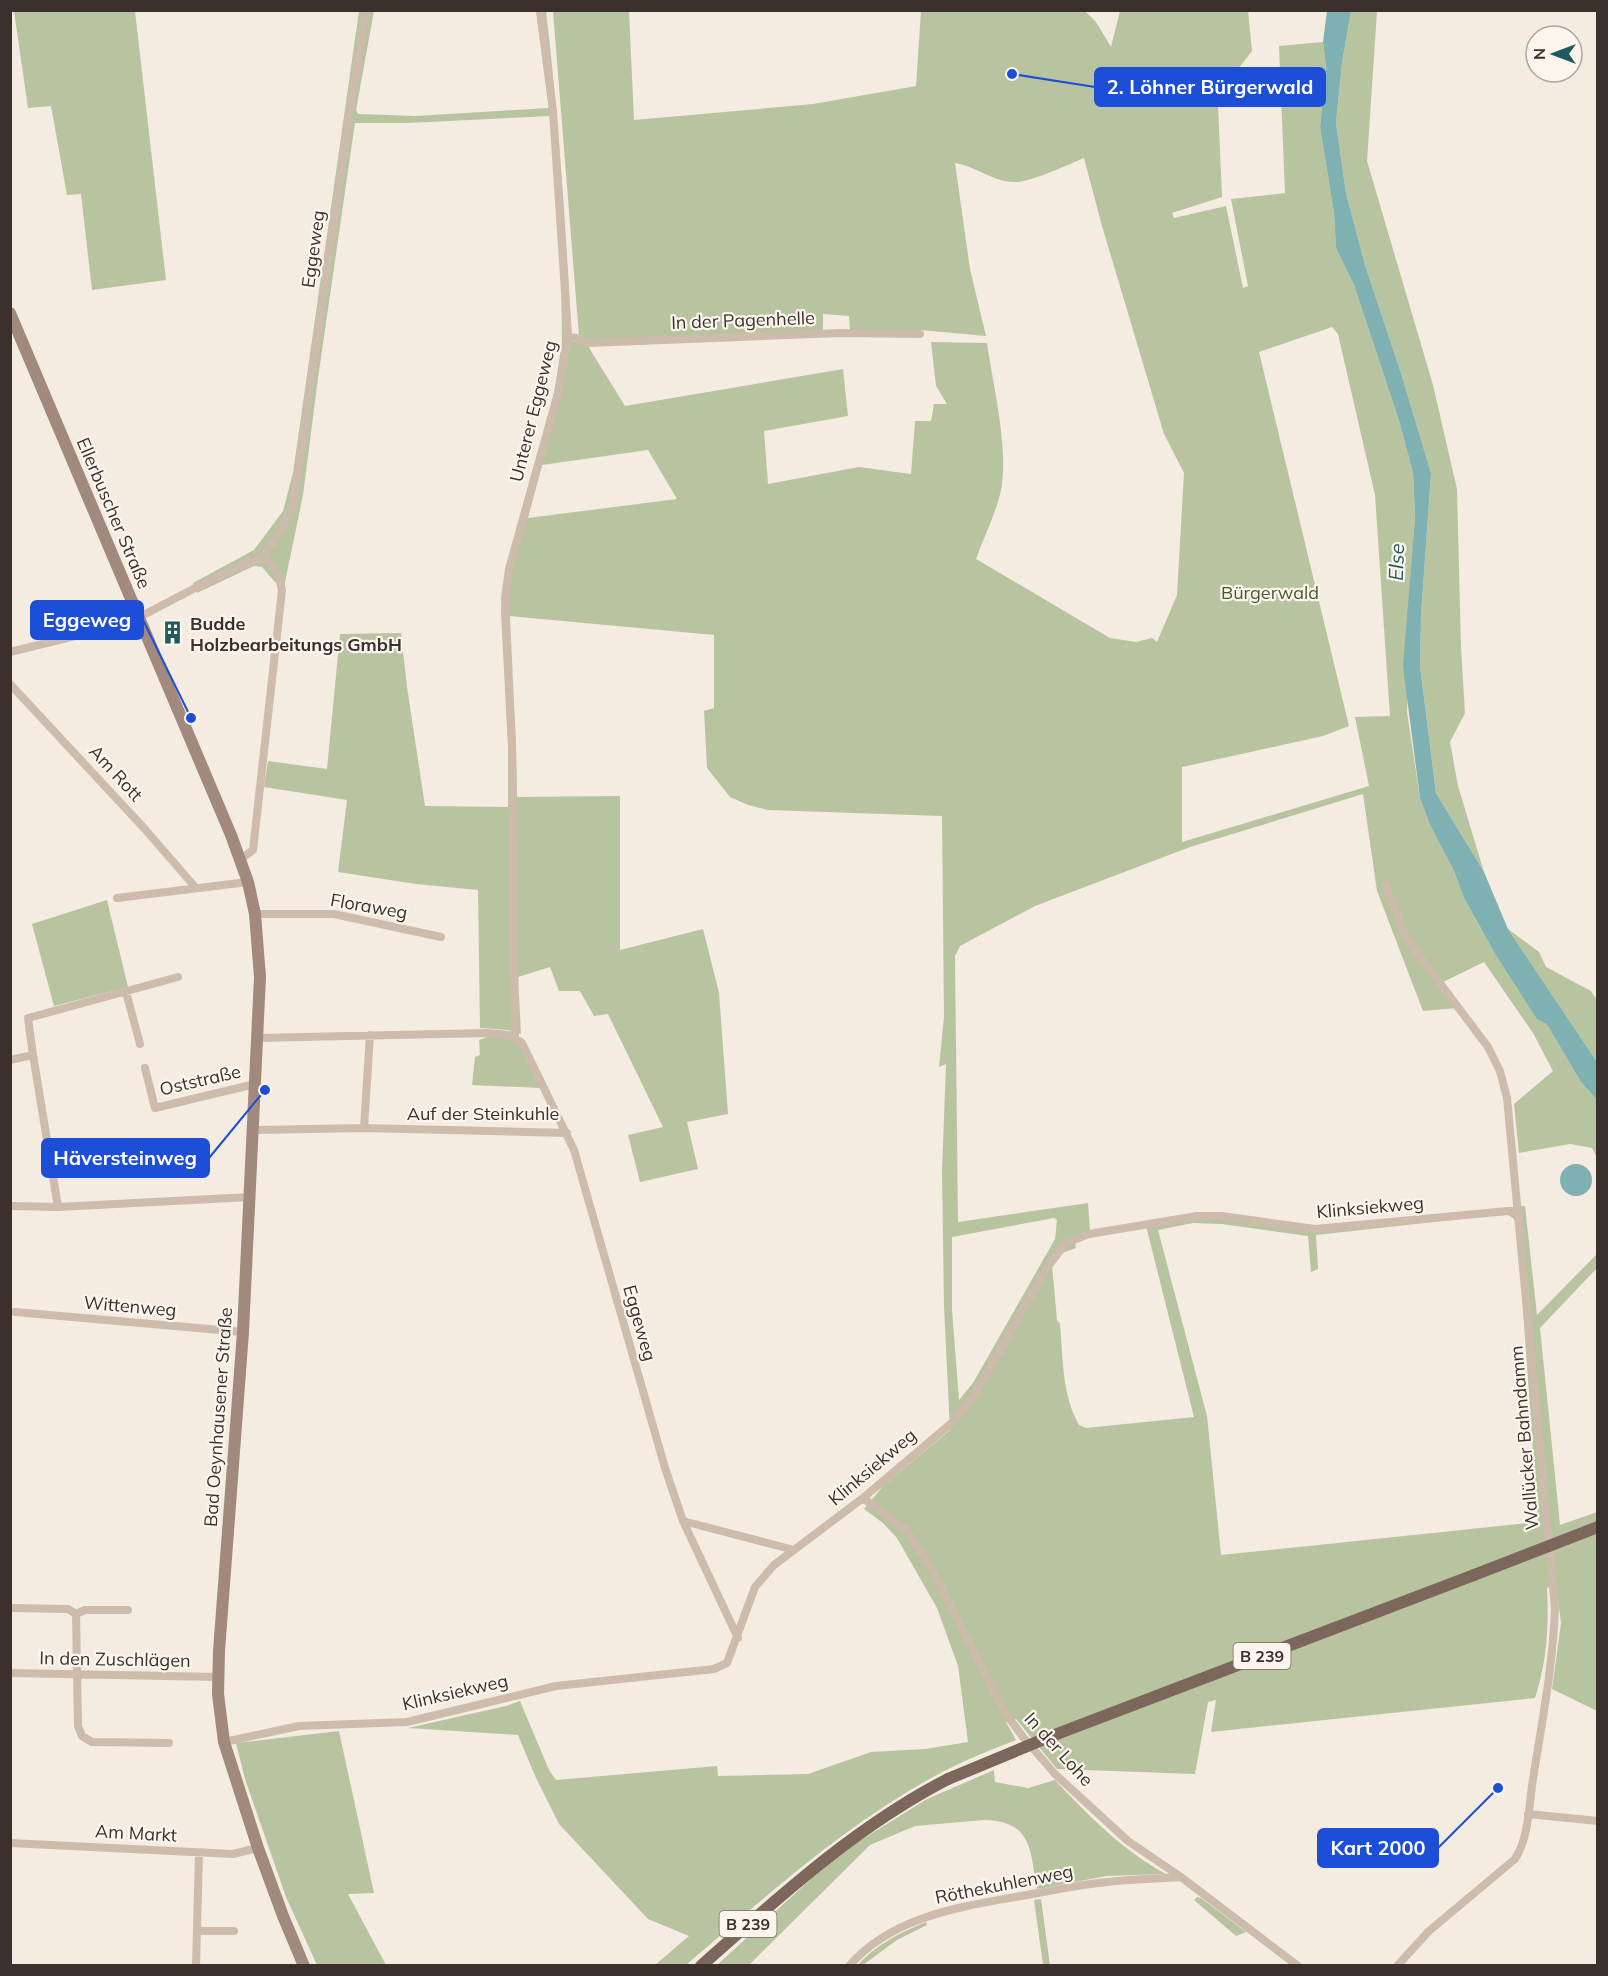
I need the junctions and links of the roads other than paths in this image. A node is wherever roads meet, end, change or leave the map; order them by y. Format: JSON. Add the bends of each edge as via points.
{"nodes":[{"id":1,"x":366,"y":10,"type":"edge"},
{"id":2,"x":540,"y":10,"type":"edge"},
{"id":3,"x":10,"y":313,"type":"edge"},
{"id":4,"x":920,"y":334,"type":"dead end"},
{"id":5,"x":568,"y":338,"type":"junction"},
{"id":6,"x":263,"y":556,"type":"junction"},
{"id":7,"x":138,"y":616,"type":"junction"},
{"id":8,"x":10,"y":652,"type":"edge"},
{"id":9,"x":10,"y":684,"type":"edge"},
{"id":10,"x":241,"y":860,"type":"junction"},
{"id":11,"x":248,"y":882,"type":"junction"},
{"id":12,"x":1386,"y":886,"type":"dead end"},
{"id":13,"x":196,"y":888,"type":"junction"},
{"id":14,"x":117,"y":898,"type":"dead end"},
{"id":15,"x":255,"y":914,"type":"junction"},
{"id":16,"x":441,"y":937,"type":"dead end"},
{"id":17,"x":178,"y":977,"type":"dead end"},
{"id":18,"x":126,"y":992,"type":"junction"},
{"id":19,"x":370,"y":1035,"type":"junction"},
{"id":20,"x":515,"y":1037,"type":"junction"},
{"id":21,"x":257,"y":1038,"type":"junction"},
{"id":22,"x":140,"y":1044,"type":"dead end"},
{"id":23,"x":33,"y":1055,"type":"junction"},
{"id":24,"x":10,"y":1060,"type":"edge"},
{"id":25,"x":145,"y":1068,"type":"dead end"},
{"id":26,"x":255,"y":1084,"type":"junction"},
{"id":27,"x":364,"y":1128,"type":"junction"},
{"id":28,"x":253,"y":1130,"type":"junction"},
{"id":29,"x":567,"y":1133,"type":"junction"},
{"id":30,"x":250,"y":1197,"type":"junction"},
{"id":31,"x":10,"y":1206,"type":"edge"},
{"id":32,"x":58,"y":1208,"type":"junction"},
{"id":33,"x":1518,"y":1210,"type":"junction"},
{"id":34,"x":15,"y":1312,"type":"dead end"},
{"id":35,"x":243,"y":1332,"type":"junction"},
{"id":36,"x":863,"y":1498,"type":"junction"},
{"id":37,"x":683,"y":1521,"type":"junction"},
{"id":38,"x":1598,"y":1527,"type":"edge"},
{"id":39,"x":794,"y":1550,"type":"junction"},
{"id":40,"x":10,"y":1608,"type":"edge"},
{"id":41,"x":128,"y":1610,"type":"dead end"},
{"id":42,"x":76,"y":1614,"type":"junction"},
{"id":43,"x":738,"y":1638,"type":"junction"},
{"id":44,"x":10,"y":1673,"type":"edge"},
{"id":45,"x":78,"y":1675,"type":"junction"},
{"id":46,"x":218,"y":1677,"type":"junction"},
{"id":47,"x":224,"y":1742,"type":"junction"},
{"id":48,"x":169,"y":1743,"type":"dead end"},
{"id":49,"x":1528,"y":1814,"type":"junction"},
{"id":50,"x":1598,"y":1821,"type":"edge"},
{"id":51,"x":10,"y":1843,"type":"edge"},
{"id":52,"x":258,"y":1848,"type":"junction"},
{"id":53,"x":199,"y":1853,"type":"junction"},
{"id":54,"x":1181,"y":1877,"type":"junction"},
{"id":55,"x":197,"y":1931,"type":"junction"},
{"id":56,"x":234,"y":1931,"type":"dead end"},
{"id":57,"x":196,"y":1965,"type":"edge"},
{"id":58,"x":304,"y":1965,"type":"edge"},
{"id":59,"x":701,"y":1965,"type":"edge"},
{"id":60,"x":849,"y":1965,"type":"edge"},
{"id":61,"x":1298,"y":1965,"type":"edge"},
{"id":62,"x":1397,"y":1965,"type":"edge"}],
"edges":[{"from":1,"to":6,"type":"street","name":"Eggeweg","via":[[293,505]]},
{"from":2,"to":5,"type":"street","name":"Unterer Eggeweg","via":[[553,111]]},
{"from":3,"to":7,"type":"main road","name":"Ellerbuscher Straße"},
{"from":4,"to":5,"type":"street","name":"In der Pagenhelle","via":[[840,333],[590,343]]},
{"from":5,"to":20,"type":"street","name":"Unterer Eggeweg","via":[[558,393],[509,569],[505,597],[512,744]]},
{"from":6,"to":7,"type":"street","name":"Eggeweg"},
{"from":6,"to":10,"type":"street","via":[[278,573],[282,590],[253,850]]},
{"from":7,"to":8,"type":"street","name":"Eggeweg","via":[[128,623]]},
{"from":7,"to":10,"type":"main road","name":"Ellerbuscher Straße"},
{"from":9,"to":13,"type":"street","name":"Am Rott"},
{"from":10,"to":11,"type":"main road","name":"Bad Oeynhausener Straße"},
{"from":11,"to":13,"type":"street"},
{"from":11,"to":15,"type":"main road","name":"Bad Oeynhausener Straße"},
{"from":12,"to":33,"type":"street","name":"Wallücker Bahndamm","via":[[1406,938],[1488,1047],[1500,1071],[1507,1098]]},
{"from":13,"to":14,"type":"street"},
{"from":15,"to":16,"type":"street","name":"Floraweg","via":[[334,914]]},
{"from":15,"to":21,"type":"main road","name":"Bad Oeynhausener Straße","via":[[260,978]]},
{"from":17,"to":18,"type":"street"},
{"from":18,"to":22,"type":"street"},
{"from":18,"to":23,"type":"street","via":[[28,1018]]},
{"from":19,"to":20,"type":"street","via":[[488,1033]]},
{"from":19,"to":21,"type":"street"},
{"from":19,"to":27,"type":"street"},
{"from":20,"to":29,"type":"street","name":"Auf der Steinkuhle","via":[[524,1046]]},
{"from":21,"to":26,"type":"main road","name":"Bad Oeynhausener Straße"},
{"from":23,"to":24,"type":"street"},
{"from":23,"to":32,"type":"street"},
{"from":25,"to":26,"type":"street","name":"Oststraße","via":[[155,1108]]},
{"from":26,"to":28,"type":"main road","name":"Bad Oeynhausener Straße"},
{"from":27,"to":28,"type":"street","name":"Auf der Steinkuhle"},
{"from":27,"to":29,"type":"street","name":"Auf der Steinkuhle"},
{"from":28,"to":30,"type":"main road","name":"Bad Oeynhausener Straße"},
{"from":29,"to":37,"type":"street","name":"Eggeweg"},
{"from":30,"to":32,"type":"street"},
{"from":30,"to":35,"type":"main road","name":"Bad Oeynhausener Straße"},
{"from":31,"to":32,"type":"street"},
{"from":33,"to":36,"type":"street","name":"Klinksiekweg","via":[[1315,1229],[1197,1216],[1089,1234],[1066,1243],[955,1420]]},
{"from":33,"to":49,"type":"street","name":"Wallücker Bahndamm","via":[[1555,1608],[1554,1643]]},
{"from":34,"to":35,"type":"street","name":"Wittenweg"},
{"from":35,"to":46,"type":"main road","name":"Bad Oeynhausener Straße"},
{"from":36,"to":39,"type":"street","name":"Klinksiekweg"},
{"from":36,"to":54,"type":"street","name":"In der Lohe","via":[[907,1531],[924,1556],[1006,1714],[1023,1737],[1098,1815]]},
{"from":37,"to":39,"type":"street"},
{"from":37,"to":43,"type":"street","name":"Eggeweg"},
{"from":38,"to":59,"type":"main road","number":"B 239","bridge":true,"via":[[948,1779],[829,1855]]},
{"from":39,"to":43,"type":"street","name":"Klinksiekweg","via":[[755,1587]]},
{"from":40,"to":42,"type":"street","via":[[68,1609]]},
{"from":41,"to":42,"type":"street","via":[[85,1610]]},
{"from":42,"to":45,"type":"street"},
{"from":43,"to":47,"type":"street","name":"Klinksiekweg","via":[[728,1663],[714,1669],[556,1686],[407,1722],[299,1726]]},
{"from":44,"to":45,"type":"street","name":"In den Zuschlägen"},
{"from":45,"to":46,"type":"street","name":"In den Zuschlägen"},
{"from":45,"to":48,"type":"street","via":[[78,1726],[82,1736],[92,1742]]},
{"from":46,"to":47,"type":"main road","name":"Bad Oeynhausener Straße"},
{"from":47,"to":52,"type":"main road","name":"Bad Oeynhausener Straße"},
{"from":49,"to":50,"type":"street"},
{"from":49,"to":62,"type":"street","name":"Wallücker Bahndamm","via":[[1515,1859],[1429,1931]]},
{"from":51,"to":53,"type":"street","name":"Am Markt"},
{"from":52,"to":53,"type":"street","name":"Am Markt","via":[[233,1854]]},
{"from":52,"to":58,"type":"main road","name":"Bad Oeynhausener Straße"},
{"from":53,"to":55,"type":"street"},
{"from":54,"to":60,"type":"street","name":"Röthekuhlenweg","via":[[1107,1882],[963,1906],[898,1928]]},
{"from":54,"to":61,"type":"street","name":"In der Lohe"},
{"from":55,"to":56,"type":"street"},
{"from":55,"to":57,"type":"street"}]}
